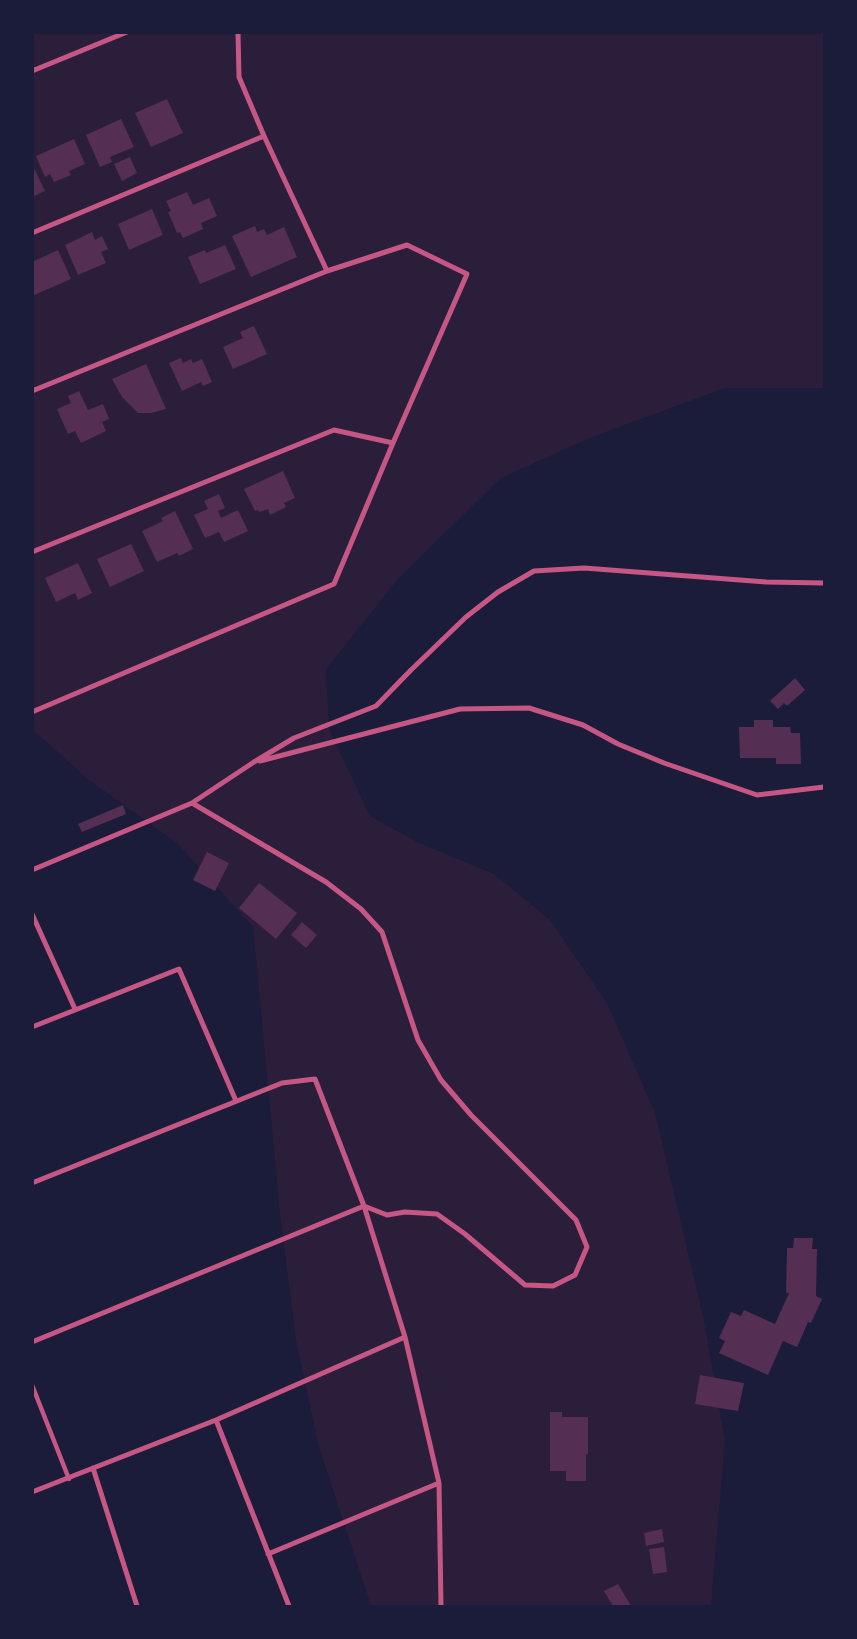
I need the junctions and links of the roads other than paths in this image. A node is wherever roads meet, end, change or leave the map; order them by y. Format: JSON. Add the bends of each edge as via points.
{"nodes":[{"id":1,"x":127,"y":32,"type":"edge"},
{"id":2,"x":238,"y":32,"type":"edge"},
{"id":3,"x":32,"y":71,"type":"edge"},
{"id":4,"x":264,"y":136,"type":"junction"},
{"id":5,"x":32,"y":232,"type":"edge"},
{"id":6,"x":326,"y":271,"type":"junction"},
{"id":7,"x":32,"y":391,"type":"edge"},
{"id":8,"x":393,"y":443,"type":"junction"},
{"id":9,"x":32,"y":552,"type":"edge"},
{"id":10,"x":824,"y":583,"type":"edge"},
{"id":11,"x":32,"y":712,"type":"edge"},
{"id":12,"x":254,"y":762,"type":"junction"},
{"id":13,"x":824,"y":786,"type":"edge"},
{"id":14,"x":192,"y":804,"type":"junction"},
{"id":15,"x":32,"y":870,"type":"edge"},
{"id":16,"x":32,"y":914,"type":"edge"},
{"id":17,"x":76,"y":1009,"type":"junction"},
{"id":18,"x":32,"y":1027,"type":"edge"},
{"id":19,"x":236,"y":1101,"type":"junction"},
{"id":20,"x":32,"y":1183,"type":"edge"},
{"id":21,"x":364,"y":1206,"type":"junction"},
{"id":22,"x":405,"y":1336,"type":"junction"},
{"id":23,"x":32,"y":1342,"type":"edge"},
{"id":24,"x":32,"y":1385,"type":"edge"},
{"id":25,"x":216,"y":1420,"type":"junction"},
{"id":26,"x":93,"y":1468,"type":"junction"},
{"id":27,"x":69,"y":1479,"type":"junction"},
{"id":28,"x":439,"y":1483,"type":"junction"},
{"id":29,"x":32,"y":1492,"type":"edge"},
{"id":30,"x":268,"y":1554,"type":"junction"},
{"id":31,"x":137,"y":1606,"type":"edge"},
{"id":32,"x":289,"y":1606,"type":"edge"},
{"id":33,"x":441,"y":1606,"type":"edge"}],
"edges":[{"from":1,"to":3,"type":"street"},
{"from":2,"to":4,"type":"street","via":[[239,77]]},
{"from":4,"to":5,"type":"street"},
{"from":4,"to":6,"type":"street"},
{"from":6,"to":7,"type":"street"},
{"from":6,"to":8,"type":"street","via":[[407,244],[467,274]]},
{"from":8,"to":9,"type":"street","via":[[334,430]]},
{"from":8,"to":11,"type":"street","via":[[334,584]]},
{"from":10,"to":12,"type":"street","via":[[766,582],[584,568],[534,571],[498,592],[466,618],[376,706],[294,738]]},
{"from":12,"to":13,"type":"street","via":[[460,709],[529,708],[583,725],[664,763],[757,794]]},
{"from":12,"to":14,"type":"street"},
{"from":14,"to":15,"type":"street"},
{"from":14,"to":21,"type":"street","via":[[326,882],[361,909],[382,932],[418,1040],[441,1080],[471,1115],[576,1220],[587,1247],[575,1275],[553,1286],[525,1285],[466,1234],[437,1214],[405,1212],[387,1215]]},
{"from":16,"to":17,"type":"street"},
{"from":17,"to":18,"type":"street"},
{"from":17,"to":19,"type":"street","via":[[178,969]]},
{"from":19,"to":20,"type":"street"},
{"from":19,"to":21,"type":"street","via":[[282,1084],[315,1079]]},
{"from":21,"to":22,"type":"street"},
{"from":21,"to":23,"type":"street"},
{"from":22,"to":25,"type":"street"},
{"from":22,"to":28,"type":"street"},
{"from":24,"to":27,"type":"street"},
{"from":25,"to":26,"type":"street"},
{"from":25,"to":30,"type":"street"},
{"from":26,"to":27,"type":"street"},
{"from":26,"to":31,"type":"street"},
{"from":27,"to":29,"type":"street"},
{"from":28,"to":30,"type":"street"},
{"from":28,"to":33,"type":"street"},
{"from":30,"to":32,"type":"street"}]}
